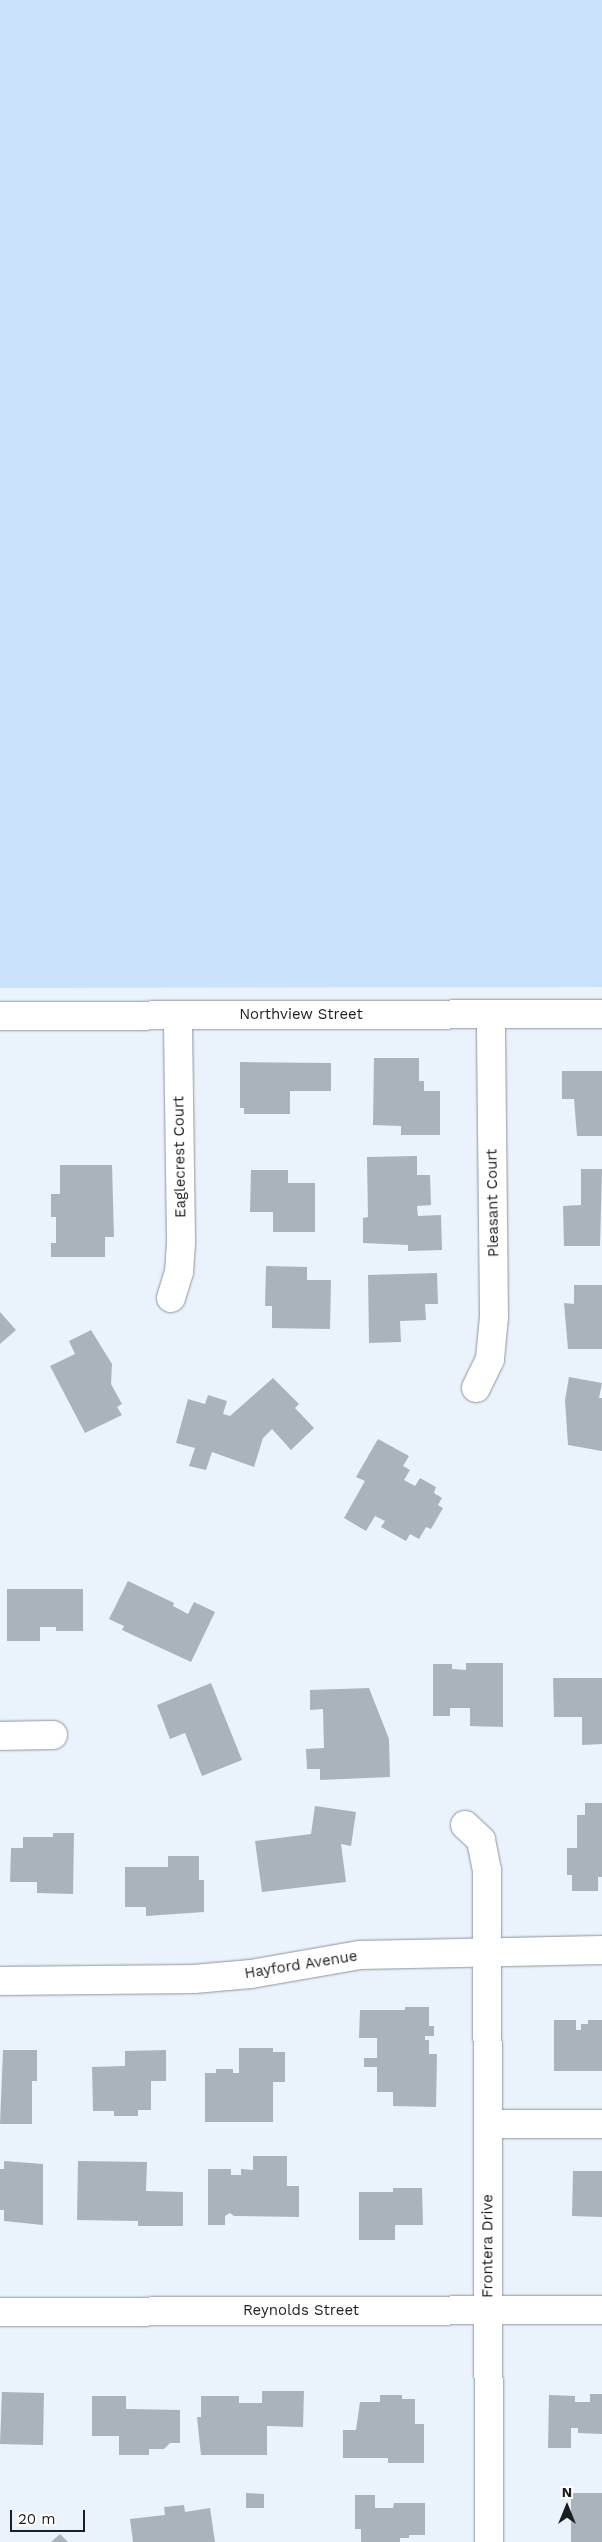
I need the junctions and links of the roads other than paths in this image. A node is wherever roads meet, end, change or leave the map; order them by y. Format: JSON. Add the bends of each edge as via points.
{"nodes":[{"id":1,"x":491,"y":1014,"type":"junction"},
{"id":2,"x":602,"y":1014,"type":"edge"},
{"id":3,"x":178,"y":1015,"type":"junction"},
{"id":4,"x":0,"y":1016,"type":"edge"},
{"id":5,"x":171,"y":1298,"type":"dead end"},
{"id":6,"x":476,"y":1388,"type":"dead end"},
{"id":7,"x":53,"y":1735,"type":"dead end"},
{"id":8,"x":0,"y":1736,"type":"edge"},
{"id":9,"x":465,"y":1825,"type":"dead end"},
{"id":10,"x":602,"y":1950,"type":"edge"},
{"id":11,"x":488,"y":1951,"type":"junction"},
{"id":12,"x":0,"y":1981,"type":"edge"},
{"id":13,"x":488,"y":2124,"type":"junction"},
{"id":14,"x":602,"y":2124,"type":"edge"},
{"id":15,"x":488,"y":2310,"type":"junction"},
{"id":16,"x":602,"y":2310,"type":"edge"},
{"id":17,"x":0,"y":2312,"type":"edge"},
{"id":18,"x":489,"y":2542,"type":"edge"}],
"edges":[{"from":1,"to":2,"type":"street","name":"Northview Street"},
{"from":1,"to":3,"type":"street","name":"Northview Street"},
{"from":1,"to":6,"type":"street","name":"Pleasant Court","via":[[494,1317],[490,1358]]},
{"from":3,"to":4,"type":"street","name":"Northview Street"},
{"from":3,"to":5,"type":"street","name":"Eaglecrest Court","via":[[180,1241],[179,1272]]},
{"from":7,"to":8,"type":"street"},
{"from":9,"to":11,"type":"street","name":"Frontera Drive","via":[[481,1840],[487,1870]]},
{"from":10,"to":11,"type":"street","name":"Hayford Avenue"},
{"from":11,"to":12,"type":"street","name":"Hayford Avenue","via":[[360,1955],[251,1974],[194,1979]]},
{"from":11,"to":13,"type":"street","name":"Frontera Drive"},
{"from":13,"to":14,"type":"street"},
{"from":13,"to":15,"type":"street","name":"Frontera Drive"},
{"from":15,"to":16,"type":"street","name":"Reynolds Street"},
{"from":15,"to":17,"type":"street","name":"Reynolds Street"},
{"from":15,"to":18,"type":"street","name":"Frontera Drive"}]}
